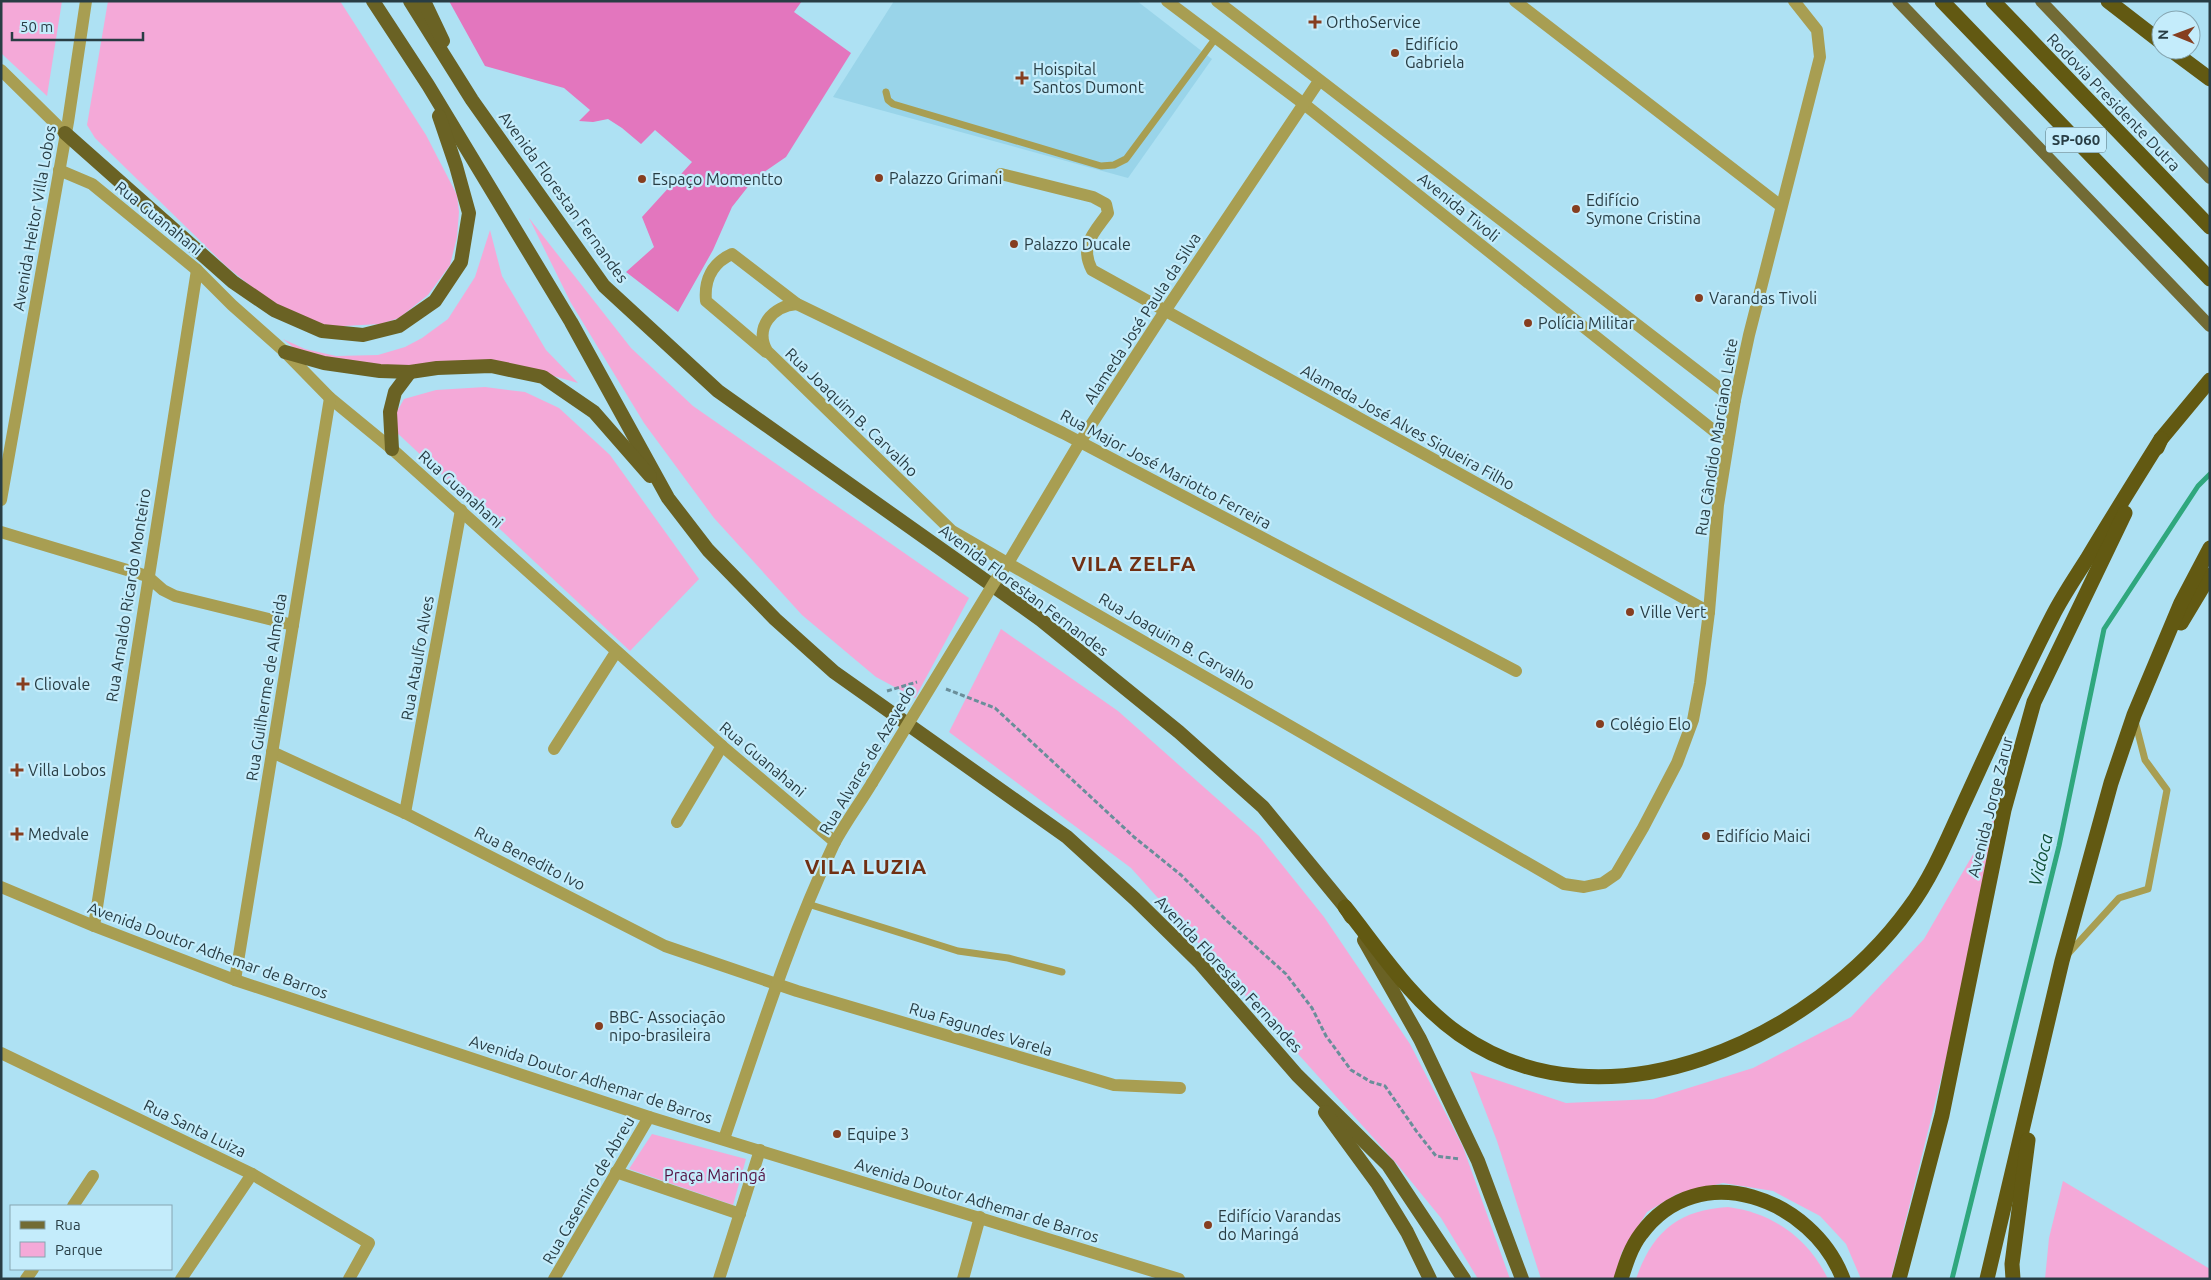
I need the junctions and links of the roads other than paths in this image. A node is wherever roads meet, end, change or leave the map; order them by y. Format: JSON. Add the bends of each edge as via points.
{"nodes":[{"id":1,"x":86,"y":1,"type":"edge"},
{"id":2,"x":373,"y":1,"type":"edge"},
{"id":3,"x":410,"y":1,"type":"edge"},
{"id":4,"x":424,"y":1,"type":"edge"},
{"id":5,"x":1167,"y":1,"type":"edge"},
{"id":6,"x":1218,"y":1,"type":"edge"},
{"id":7,"x":1515,"y":1,"type":"edge"},
{"id":8,"x":1794,"y":1,"type":"edge"},
{"id":9,"x":1898,"y":1,"type":"edge"},
{"id":10,"x":1942,"y":1,"type":"edge"},
{"id":11,"x":1992,"y":1,"type":"edge"},
{"id":12,"x":2041,"y":1,"type":"edge"},
{"id":13,"x":2108,"y":1,"type":"edge"},
{"id":14,"x":2151,"y":34,"type":"edge"},
{"id":15,"x":1215,"y":39,"type":"junction"},
{"id":16,"x":2184,"y":60,"type":"edge"},
{"id":17,"x":1,"y":70,"type":"edge"},
{"id":18,"x":2210,"y":79,"type":"edge"},
{"id":19,"x":1319,"y":81,"type":"junction"},
{"id":20,"x":428,"y":85,"type":"junction"},
{"id":21,"x":886,"y":92,"type":"dead end"},
{"id":22,"x":472,"y":100,"type":"junction"},
{"id":23,"x":1304,"y":104,"type":"junction"},
{"id":24,"x":65,"y":133,"type":"junction"},
{"id":25,"x":59,"y":170,"type":"junction"},
{"id":26,"x":1001,"y":174,"type":"dead end"},
{"id":27,"x":2210,"y":178,"type":"edge"},
{"id":28,"x":1782,"y":206,"type":"junction"},
{"id":29,"x":2210,"y":227,"type":"edge"},
{"id":30,"x":197,"y":270,"type":"junction"},
{"id":31,"x":2210,"y":279,"type":"edge"},
{"id":32,"x":796,"y":304,"type":"junction"},
{"id":33,"x":1165,"y":311,"type":"junction"},
{"id":34,"x":2207,"y":323,"type":"edge"},
{"id":35,"x":285,"y":352,"type":"junction"},
{"id":36,"x":772,"y":356,"type":"junction"},
{"id":37,"x":410,"y":372,"type":"junction"},
{"id":38,"x":2210,"y":380,"type":"edge"},
{"id":39,"x":330,"y":398,"type":"junction"},
{"id":40,"x":1735,"y":400,"type":"junction"},
{"id":41,"x":2161,"y":439,"type":"junction"},
{"id":42,"x":1080,"y":442,"type":"junction"},
{"id":43,"x":1728,"y":442,"type":"junction"},
{"id":44,"x":392,"y":449,"type":"junction"},
{"id":45,"x":668,"y":498,"type":"junction"},
{"id":46,"x":1,"y":500,"type":"edge"},
{"id":47,"x":461,"y":510,"type":"junction"},
{"id":48,"x":1,"y":532,"type":"edge"},
{"id":49,"x":2210,"y":548,"type":"edge"},
{"id":50,"x":1008,"y":563,"type":"junction"},
{"id":51,"x":147,"y":576,"type":"junction"},
{"id":52,"x":2210,"y":576,"type":"edge"},
{"id":53,"x":997,"y":578,"type":"joint"},
{"id":54,"x":2205,"y":586,"type":"edge"},
{"id":55,"x":1709,"y":612,"type":"junction"},
{"id":56,"x":293,"y":625,"type":"junction"},
{"id":57,"x":616,"y":652,"type":"junction"},
{"id":58,"x":1516,"y":671,"type":"dead end"},
{"id":59,"x":2152,"y":671,"type":"junction"},
{"id":60,"x":2134,"y":715,"type":"junction"},
{"id":61,"x":722,"y":746,"type":"junction"},
{"id":62,"x":554,"y":749,"type":"dead end"},
{"id":63,"x":272,"y":752,"type":"junction"},
{"id":64,"x":405,"y":812,"type":"junction"},
{"id":65,"x":677,"y":822,"type":"dead end"},
{"id":66,"x":835,"y":842,"type":"junction"},
{"id":67,"x":1564,"y":884,"type":"joint"},
{"id":68,"x":1,"y":887,"type":"edge"},
{"id":69,"x":808,"y":904,"type":"junction"},
{"id":70,"x":1345,"y":907,"type":"junction"},
{"id":71,"x":94,"y":926,"type":"junction"},
{"id":72,"x":2062,"y":961,"type":"junction"},
{"id":73,"x":1062,"y":972,"type":"dead end"},
{"id":74,"x":235,"y":980,"type":"junction"},
{"id":75,"x":777,"y":984,"type":"junction"},
{"id":76,"x":1,"y":1052,"type":"edge"},
{"id":77,"x":2038,"y":1061,"type":"junction"},
{"id":78,"x":1297,"y":1075,"type":"junction"},
{"id":79,"x":1180,"y":1088,"type":"dead end"},
{"id":80,"x":649,"y":1117,"type":"junction"},
{"id":81,"x":724,"y":1139,"type":"junction"},
{"id":82,"x":760,"y":1150,"type":"junction"},
{"id":83,"x":616,"y":1172,"type":"junction"},
{"id":84,"x":252,"y":1174,"type":"junction"},
{"id":85,"x":93,"y":1176,"type":"dead end"},
{"id":86,"x":74,"y":1205,"type":"edge"},
{"id":87,"x":740,"y":1214,"type":"junction"},
{"id":88,"x":980,"y":1217,"type":"junction"},
{"id":89,"x":181,"y":1279,"type":"edge"},
{"id":90,"x":349,"y":1279,"type":"edge"},
{"id":91,"x":554,"y":1279,"type":"edge"},
{"id":92,"x":719,"y":1279,"type":"edge"},
{"id":93,"x":962,"y":1279,"type":"edge"},
{"id":94,"x":1179,"y":1279,"type":"edge"},
{"id":95,"x":1430,"y":1279,"type":"edge"},
{"id":96,"x":1464,"y":1279,"type":"edge"},
{"id":97,"x":1522,"y":1279,"type":"edge"},
{"id":98,"x":1621,"y":1279,"type":"edge"},
{"id":99,"x":1843,"y":1279,"type":"edge"},
{"id":100,"x":1899,"y":1279,"type":"edge"},
{"id":101,"x":1987,"y":1279,"type":"edge"},
{"id":102,"x":2013,"y":1279,"type":"edge"}],
"edges":[{"from":1,"to":24,"type":"street","name":"Avenida Heitor Villa Lobos"},
{"from":2,"to":20,"type":"highway","name":"Avenida Florestan Fernandes"},
{"from":3,"to":22,"type":"highway","name":"Avenida Florestan Fernandes"},
{"from":4,"to":22,"type":"highway"},
{"from":5,"to":15,"type":"street","name":"Avenida Tivoli"},
{"from":6,"to":19,"type":"street","name":"Avenida Tivoli"},
{"from":7,"to":28,"type":"street"},
{"from":8,"to":28,"type":"street","name":"Rua Cândido Marciano Leite","via":[[1817,30],[1820,57]]},
{"from":9,"to":34,"type":"main road"},
{"from":10,"to":31,"type":"highway","number":"SP-060"},
{"from":11,"to":29,"type":"highway","name":"Rodovia Presidente Dutra","number":"SP-060"},
{"from":12,"to":27,"type":"main road"},
{"from":13,"to":14,"type":"highway"},
{"from":15,"to":21,"type":"lane","via":[[1126,159],[1114,166],[1101,166],[893,104]]},
{"from":15,"to":23,"type":"street","name":"Avenida Tivoli"},
{"from":16,"to":18,"type":"highway"},
{"from":17,"to":24,"type":"street"},
{"from":19,"to":23,"type":"street","name":"Alameda José Paula da Silva"},
{"from":19,"to":40,"type":"street","name":"Avenida Tivoli"},
{"from":20,"to":24,"type":"highway","via":[[469,212],[461,262],[435,301],[399,326],[363,334],[322,331],[274,310],[233,282]]},
{"from":20,"to":45,"type":"highway","name":"Avenida Florestan Fernandes","via":[[571,322]]},
{"from":22,"to":70,"type":"highway","name":"Avenida Florestan Fernandes","via":[[604,286],[718,391],[1041,620],[1179,732],[1263,807]]},
{"from":23,"to":33,"type":"street","name":"Alameda José Paula da Silva"},
{"from":23,"to":43,"type":"street","name":"Avenida Tivoli"},
{"from":24,"to":25,"type":"street","name":"Avenida Heitor Villa Lobos"},
{"from":25,"to":30,"type":"street","name":"Rua Guanahani","via":[[92,184]]},
{"from":25,"to":46,"type":"street","name":"Avenida Heitor Villa Lobos"},
{"from":26,"to":33,"type":"street","name":"Alameda José Alves Siqueira Filho","via":[[1093,197],[1106,204],[1108,213],[1088,240],[1087,260],[1092,270]]},
{"from":28,"to":40,"type":"street","name":"Rua Cândido Marciano Leite"},
{"from":30,"to":35,"type":"street","name":"Rua Guanahani"},
{"from":30,"to":51,"type":"street","name":"Rua Arnaldo Ricardo Monteiro"},
{"from":32,"to":36,"type":"street","name":"Rua Joaquim B. Carvalho","via":[[773,312],[764,327],[764,344]]},
{"from":32,"to":36,"type":"street","name":"Rua Major José Mariotto Ferreira","via":[[732,254],[718,263],[708,276],[706,301]]},
{"from":32,"to":42,"type":"street","name":"Rua Major José Mariotto Ferreira"},
{"from":33,"to":42,"type":"street","name":"Alameda José Paula da Silva"},
{"from":33,"to":55,"type":"street","name":"Alameda José Alves Siqueira Filho"},
{"from":35,"to":37,"type":"highway","via":[[348,367]]},
{"from":35,"to":39,"type":"street","name":"Rua Guanahani"},
{"from":36,"to":50,"type":"street","name":"Rua Joaquim B. Carvalho","via":[[952,531]]},
{"from":37,"to":44,"type":"highway","via":[[395,392],[390,412]]},
{"from":37,"to":45,"type":"highway","via":[[491,366],[543,377],[594,412]]},
{"from":38,"to":41,"type":"highway","name":"Avenida Jorge Zarur"},
{"from":39,"to":44,"type":"street","name":"Rua Guanahani"},
{"from":39,"to":56,"type":"street","name":"Rua Guilherme de Almeida"},
{"from":40,"to":43,"type":"street","name":"Rua Cândido Marciano Leite"},
{"from":41,"to":70,"type":"highway","via":[[2053,615],[1937,861],[1911,906],[1872,954],[1840,984],[1796,1014],[1742,1044],[1692,1063],[1629,1075],[1569,1077],[1531,1069],[1486,1050],[1429,1011]]},
{"from":41,"to":100,"type":"highway","name":"Avenida Jorge Zarur","via":[[2034,702],[2004,810],[1942,1115]]},
{"from":42,"to":50,"type":"street","name":"Alameda José Paula da Silva"},
{"from":42,"to":58,"type":"street","name":"Rua Major José Mariotto Ferreira"},
{"from":43,"to":55,"type":"street","name":"Rua Cândido Marciano Leite","via":[[1718,505]]},
{"from":44,"to":47,"type":"street","name":"Rua Guanahani"},
{"from":45,"to":78,"type":"highway","name":"Avenida Florestan Fernandes","via":[[708,550],[775,619],[834,672],[1067,837],[1135,899],[1199,962]]},
{"from":47,"to":57,"type":"street","name":"Rua Guanahani"},
{"from":47,"to":64,"type":"street","name":"Rua Ataulfo Alves"},
{"from":48,"to":51,"type":"street"},
{"from":49,"to":59,"type":"highway","via":[[2181,603]]},
{"from":50,"to":53,"type":"street","name":"Alameda José Paula da Silva"},
{"from":50,"to":67,"type":"street","name":"Rua Joaquim B. Carvalho"},
{"from":51,"to":56,"type":"street","via":[[175,596]]},
{"from":51,"to":71,"type":"street","name":"Rua Arnaldo Ricardo Monteiro"},
{"from":52,"to":54,"type":"highway"},
{"from":53,"to":66,"type":"street","name":"Rua Alvares de Azevedo","bridge":true},
{"from":54,"to":59,"type":"highway"},
{"from":55,"to":67,"type":"street","name":"Rua Cândido Marciano Leite","via":[[1693,720],[1677,763],[1643,828],[1616,874],[1603,883],[1584,887]]},
{"from":56,"to":63,"type":"street","name":"Rua Guilherme de Almeida"},
{"from":57,"to":61,"type":"street","name":"Rua Guanahani"},
{"from":57,"to":62,"type":"street"},
{"from":59,"to":60,"type":"highway"},
{"from":60,"to":72,"type":"highway","via":[[2111,783]]},
{"from":60,"to":72,"type":"lane","via":[[2145,760],[2167,790],[2148,889],[2119,898]]},
{"from":61,"to":65,"type":"street"},
{"from":61,"to":66,"type":"street","name":"Rua Guanahani"},
{"from":63,"to":64,"type":"street","name":"Rua Benedito Ivo"},
{"from":63,"to":74,"type":"street","name":"Rua Guilherme de Almeida"},
{"from":64,"to":75,"type":"street","name":"Rua Benedito Ivo","via":[[665,946]]},
{"from":66,"to":69,"type":"street","name":"Rua Alvares de Azevedo"},
{"from":68,"to":71,"type":"street","name":"Avenida Doutor Adhemar de Barros"},
{"from":69,"to":73,"type":"lane","via":[[958,951],[1008,958]]},
{"from":69,"to":75,"type":"street","name":"Rua Alvares de Azevedo"},
{"from":70,"to":97,"type":"highway","name":"Avenida Florestan Fernandes","via":[[1420,1039],[1478,1161]]},
{"from":71,"to":74,"type":"street","name":"Avenida Doutor Adhemar de Barros"},
{"from":72,"to":77,"type":"highway"},
{"from":74,"to":80,"type":"street","name":"Avenida Doutor Adhemar de Barros"},
{"from":75,"to":79,"type":"street","name":"Rua Fagundes Varela","via":[[1114,1085]]},
{"from":75,"to":81,"type":"street","name":"Rua Alvares de Azevedo"},
{"from":76,"to":84,"type":"street","name":"Rua Santa Luiza"},
{"from":77,"to":101,"type":"highway"},
{"from":77,"to":102,"type":"highway","via":[[2012,1264]]},
{"from":78,"to":95,"type":"highway","via":[[1378,1183]]},
{"from":78,"to":96,"type":"highway","name":"Avenida Florestan Fernandes","via":[[1388,1165]]},
{"from":80,"to":81,"type":"street","name":"Avenida Doutor Adhemar de Barros"},
{"from":80,"to":83,"type":"street","name":"Rua Casemiro de Abreu"},
{"from":81,"to":82,"type":"street","name":"Avenida Doutor Adhemar de Barros"},
{"from":82,"to":87,"type":"street"},
{"from":82,"to":88,"type":"street","name":"Avenida Doutor Adhemar de Barros"},
{"from":83,"to":87,"type":"street"},
{"from":83,"to":91,"type":"street","name":"Rua Casemiro de Abreu"},
{"from":84,"to":89,"type":"street"},
{"from":84,"to":90,"type":"street","name":"Rua Santa Luiza","via":[[369,1243]]},
{"from":85,"to":86,"type":"street"},
{"from":87,"to":92,"type":"street"},
{"from":88,"to":93,"type":"street"},
{"from":88,"to":94,"type":"street","name":"Avenida Doutor Adhemar de Barros"},
{"from":98,"to":99,"type":"highway","via":[[1641,1234],[1665,1211],[1695,1196],[1729,1192],[1766,1200],[1802,1222],[1830,1253]]}]}
